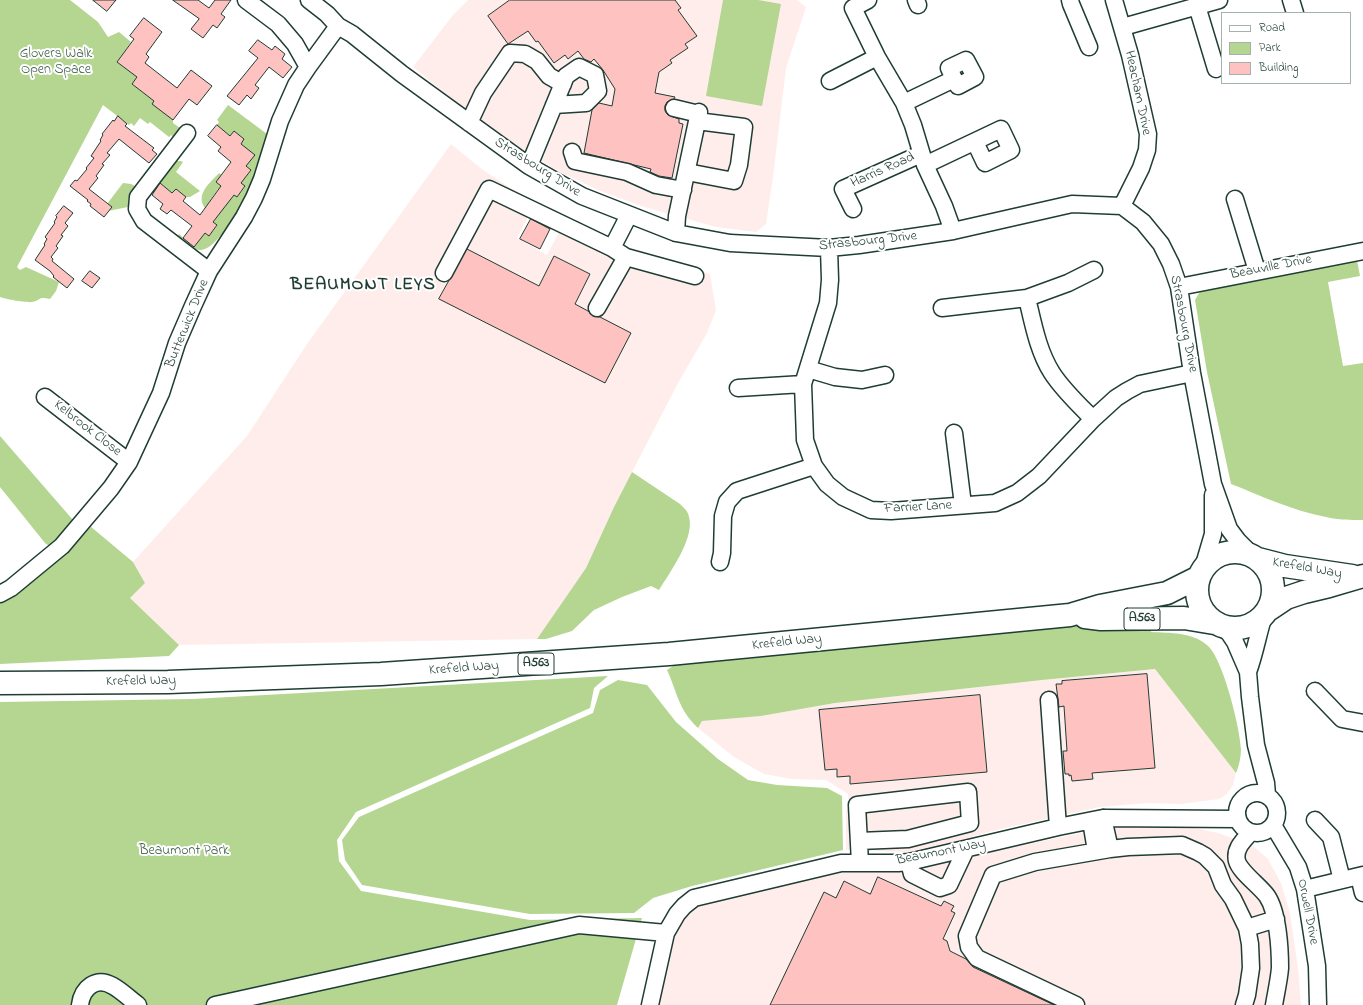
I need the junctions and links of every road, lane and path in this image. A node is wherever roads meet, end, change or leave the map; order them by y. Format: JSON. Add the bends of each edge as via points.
{"nodes":[{"id":1,"x":246,"y":0,"type":"edge"},
{"id":2,"x":309,"y":0,"type":"edge"},
{"id":3,"x":868,"y":0,"type":"edge"},
{"id":4,"x":1114,"y":0,"type":"edge"},
{"id":5,"x":1219,"y":0,"type":"edge"},
{"id":6,"x":1291,"y":0,"type":"edge"},
{"id":7,"x":1070,"y":2,"type":"edge"},
{"id":8,"x":1188,"y":5,"type":"edge"},
{"id":9,"x":1295,"y":12,"type":"edge"},
{"id":10,"x":338,"y":26,"type":"junction"},
{"id":11,"x":1123,"y":27,"type":"junction"},
{"id":12,"x":1089,"y":47,"type":"dead end"},
{"id":13,"x":877,"y":57,"type":"junction"},
{"id":14,"x":308,"y":67,"type":"junction"},
{"id":15,"x":1216,"y":69,"type":"dead end"},
{"id":16,"x":954,"y":79,"type":"dead end"},
{"id":17,"x":564,"y":80,"type":"junction"},
{"id":18,"x":830,"y":81,"type":"dead end"},
{"id":19,"x":904,"y":103,"type":"junction"},
{"id":20,"x":554,"y":105,"type":"junction"},
{"id":21,"x":674,"y":108,"type":"dead end"},
{"id":22,"x":698,"y":116,"type":"junction"},
{"id":23,"x":469,"y":123,"type":"junction"},
{"id":24,"x":187,"y":133,"type":"dead end"},
{"id":25,"x":975,"y":142,"type":"dead end"},
{"id":26,"x":572,"y":152,"type":"dead end"},
{"id":27,"x":923,"y":160,"type":"junction"},
{"id":28,"x":529,"y":166,"type":"junction"},
{"id":29,"x":687,"y":172,"type":"junction"},
{"id":30,"x":683,"y":190,"type":"junction"},
{"id":31,"x":1236,"y":198,"type":"dead end"},
{"id":32,"x":1122,"y":206,"type":"junction"},
{"id":33,"x":853,"y":209,"type":"dead end"},
{"id":34,"x":629,"y":215,"type":"junction"},
{"id":35,"x":953,"y":231,"type":"junction"},
{"id":36,"x":676,"y":233,"type":"junction"},
{"id":37,"x":612,"y":248,"type":"junction"},
{"id":38,"x":830,"y":248,"type":"junction"},
{"id":39,"x":1363,"y":251,"type":"edge"},
{"id":40,"x":626,"y":257,"type":"junction"},
{"id":41,"x":1094,"y":270,"type":"dead end"},
{"id":42,"x":210,"y":271,"type":"junction"},
{"id":43,"x":1257,"y":271,"type":"junction"},
{"id":44,"x":444,"y":273,"type":"dead end"},
{"id":45,"x":695,"y":276,"type":"dead end"},
{"id":46,"x":1179,"y":287,"type":"junction"},
{"id":47,"x":1027,"y":298,"type":"junction"},
{"id":48,"x":597,"y":308,"type":"dead end"},
{"id":49,"x":942,"y":308,"type":"dead end"},
{"id":50,"x":808,"y":369,"type":"junction"},
{"id":51,"x":1192,"y":373,"type":"junction"},
{"id":52,"x":885,"y":375,"type":"dead end"},
{"id":53,"x":803,"y":384,"type":"junction"},
{"id":54,"x":738,"y":388,"type":"dead end"},
{"id":55,"x":45,"y":397,"type":"dead end"},
{"id":56,"x":1093,"y":419,"type":"junction"},
{"id":57,"x":954,"y":433,"type":"dead end"},
{"id":58,"x":129,"y":462,"type":"junction"},
{"id":59,"x":814,"y":466,"type":"junction"},
{"id":60,"x":1213,"y":484,"type":"junction"},
{"id":61,"x":963,"y":505,"type":"junction"},
{"id":62,"x":1255,"y":557,"type":"junction"},
{"id":63,"x":720,"y":562,"type":"dead end"},
{"id":64,"x":1201,"y":573,"type":"junction"},
{"id":65,"x":1360,"y":576,"type":"edge"},
{"id":66,"x":0,"y":594,"type":"edge"},
{"id":67,"x":1266,"y":613,"type":"junction"},
{"id":68,"x":1070,"y":615,"type":"junction"},
{"id":69,"x":1217,"y":624,"type":"junction"},
{"id":70,"x":1248,"y":672,"type":"junction"},
{"id":71,"x":0,"y":683,"type":"edge"},
{"id":72,"x":1315,"y":691,"type":"dead end"},
{"id":73,"x":1049,"y":700,"type":"dead end"},
{"id":74,"x":1363,"y":723,"type":"edge"},
{"id":75,"x":1259,"y":794,"type":"junction"},
{"id":76,"x":1237,"y":819,"type":"junction"},
{"id":77,"x":1097,"y":820,"type":"junction"},
{"id":78,"x":1315,"y":820,"type":"dead end"},
{"id":79,"x":1273,"y":825,"type":"junction"},
{"id":80,"x":1058,"y":826,"type":"junction"},
{"id":81,"x":1251,"y":832,"type":"junction"},
{"id":82,"x":859,"y":841,"type":"junction"},
{"id":83,"x":966,"y":849,"type":"junction"},
{"id":84,"x":1103,"y":850,"type":"junction"},
{"id":85,"x":908,"y":862,"type":"junction"},
{"id":86,"x":860,"y":863,"type":"junction"},
{"id":87,"x":1361,"y":875,"type":"edge"},
{"id":88,"x":1342,"y":880,"type":"junction"},
{"id":89,"x":1305,"y":889,"type":"junction"},
{"id":90,"x":1363,"y":893,"type":"edge"},
{"id":91,"x":1276,"y":919,"type":"junction"},
{"id":92,"x":1247,"y":928,"type":"junction"},
{"id":93,"x":666,"y":933,"type":"junction"},
{"id":94,"x":80,"y":1005,"type":"edge"},
{"id":95,"x":138,"y":1005,"type":"edge"},
{"id":96,"x":214,"y":1005,"type":"edge"},
{"id":97,"x":650,"y":1005,"type":"edge"},
{"id":98,"x":1076,"y":1005,"type":"edge"},
{"id":99,"x":1244,"y":1005,"type":"edge"},
{"id":100,"x":1274,"y":1005,"type":"edge"},
{"id":101,"x":1318,"y":1005,"type":"edge"}],
"edges":[{"from":1,"to":14,"type":"street","via":[[278,24],[295,44]]},
{"from":2,"to":10,"type":"street","name":"Strasbourg Drive","via":[[328,14]]},
{"from":3,"to":13,"type":"street","name":"Harris Road","via":[[853,8]]},
{"from":4,"to":11,"type":"street","name":"Heacham Drive"},
{"from":5,"to":8,"type":"street"},
{"from":6,"to":9,"type":"street"},
{"from":7,"to":12,"type":"street"},
{"from":8,"to":11,"type":"street"},
{"from":8,"to":15,"type":"street"},
{"from":10,"to":14,"type":"street","name":"Butterwick Drive"},
{"from":10,"to":23,"type":"street","name":"Strasbourg Drive"},
{"from":11,"to":32,"type":"street","name":"Heacham Drive","via":[[1148,134],[1147,150],[1141,168]]},
{"from":13,"to":18,"type":"street"},
{"from":13,"to":19,"type":"street","name":"Harris Road"},
{"from":14,"to":42,"type":"street","name":"Butterwick Drive","via":[[296,85],[280,121],[254,198]]},
{"from":16,"to":19,"type":"street"},
{"from":17,"to":20,"type":"street"},
{"from":17,"to":20,"type":"street","via":[[579,67],[595,75],[598,91],[586,103]]},
{"from":17,"to":23,"type":"street","via":[[550,76],[537,61],[525,54],[510,53],[483,93]]},
{"from":19,"to":27,"type":"street","name":"Harris Road"},
{"from":20,"to":28,"type":"street"},
{"from":21,"to":22,"type":"street"},
{"from":22,"to":29,"type":"street"},
{"from":22,"to":29,"type":"street","via":[[744,126],[738,165],[734,181]]},
{"from":23,"to":28,"type":"street","name":"Strasbourg Drive"},
{"from":24,"to":42,"type":"street","via":[[138,197],[138,209],[144,220]]},
{"from":25,"to":27,"type":"street","name":"Harris Road"},
{"from":26,"to":30,"type":"street","via":[[574,161],[626,172],[656,185]]},
{"from":27,"to":33,"type":"street","name":"Harris Road","via":[[843,189]]},
{"from":27,"to":35,"type":"street","name":"Harris Road"},
{"from":28,"to":34,"type":"street","name":"Strasbourg Drive","via":[[582,196]]},
{"from":29,"to":30,"type":"street"},
{"from":30,"to":36,"type":"street"},
{"from":31,"to":43,"type":"street"},
{"from":32,"to":35,"type":"street","name":"Strasbourg Drive","via":[[1072,204]]},
{"from":32,"to":46,"type":"street","name":"Strasbourg Drive","via":[[1143,222],[1161,244]]},
{"from":34,"to":36,"type":"street","name":"Strasbourg Drive"},
{"from":34,"to":37,"type":"street"},
{"from":35,"to":38,"type":"street","name":"Strasbourg Drive"},
{"from":36,"to":38,"type":"street","name":"Strasbourg Drive","via":[[730,243]]},
{"from":37,"to":40,"type":"street"},
{"from":37,"to":44,"type":"street","via":[[489,189]]},
{"from":38,"to":50,"type":"street","name":"Farrier Lane","via":[[828,303]]},
{"from":39,"to":43,"type":"street","name":"Beauville Drive"},
{"from":40,"to":45,"type":"street"},
{"from":40,"to":48,"type":"street"},
{"from":41,"to":47,"type":"street"},
{"from":42,"to":58,"type":"street","name":"Butterwick Drive","via":[[192,306],[177,342],[161,393]]},
{"from":43,"to":46,"type":"street","name":"Beauville Drive"},
{"from":46,"to":51,"type":"street","name":"Strasbourg Drive"},
{"from":47,"to":49,"type":"street"},
{"from":47,"to":56,"type":"street","via":[[1044,356],[1052,373]]},
{"from":50,"to":52,"type":"street","via":[[835,377],[862,380]]},
{"from":50,"to":53,"type":"street","name":"Farrier Lane"},
{"from":51,"to":56,"type":"street","name":"Farrier Lane","via":[[1140,384],[1116,398]]},
{"from":51,"to":60,"type":"street","name":"Strasbourg Drive"},
{"from":53,"to":54,"type":"street"},
{"from":53,"to":59,"type":"street","name":"Farrier Lane","via":[[805,440]]},
{"from":55,"to":58,"type":"street","name":"Kelbrook Close"},
{"from":56,"to":61,"type":"street","name":"Farrier Lane","via":[[1039,476],[1017,493],[995,503]]},
{"from":57,"to":61,"type":"street"},
{"from":58,"to":66,"type":"street","name":"Butterwick Drive","via":[[111,488],[62,546]]},
{"from":59,"to":61,"type":"street","name":"Farrier Lane","via":[[827,484],[843,497],[871,510]]},
{"from":59,"to":63,"type":"street","via":[[737,491],[727,502],[723,516]]},
{"from":60,"to":62,"type":"street","name":"Strasbourg Drive","via":[[1230,529],[1238,541]]},
{"from":60,"to":64,"type":"street","name":"Strasbourg Drive","via":[[1213,534]]},
{"from":62,"to":64,"type":"highway","via":[[1229,552],[1211,560]]},
{"from":62,"to":65,"type":"highway","name":"Krefeld Way","via":[[1285,566]]},
{"from":62,"to":67,"type":"highway","via":[[1264,565],[1271,577],[1273,588]]},
{"from":64,"to":68,"type":"highway","name":"Krefeld Way","number":"A563","via":[[1167,593],[1100,606]]},
{"from":64,"to":69,"type":"highway","via":[[1196,594],[1200,607],[1205,615]]},
{"from":65,"to":67,"type":"highway","name":"Krefeld Way","via":[[1286,598]]},
{"from":67,"to":69,"type":"highway","via":[[1251,625],[1239,628]]},
{"from":67,"to":70,"type":"street"},
{"from":68,"to":69,"type":"highway","name":"Krefeld Way","number":"A563","via":[[1101,619],[1184,618]]},
{"from":68,"to":71,"type":"highway","name":"Krefeld Way","number":"A563","via":[[669,654],[412,672],[168,682]]},
{"from":69,"to":70,"type":"street","via":[[1229,633],[1235,642]]},
{"from":70,"to":75,"type":"street"},
{"from":72,"to":74,"type":"street","via":[[1342,719]]},
{"from":73,"to":80,"type":"street"},
{"from":75,"to":76,"type":"street","via":[[1244,797],[1237,810]]},
{"from":75,"to":79,"type":"street","via":[[1275,804],[1277,814]]},
{"from":76,"to":77,"type":"street","name":"Beaumont Way"},
{"from":76,"to":81,"type":"street"},
{"from":77,"to":80,"type":"street","name":"Beaumont Way"},
{"from":77,"to":84,"type":"street"},
{"from":78,"to":88,"type":"street","via":[[1331,837]]},
{"from":79,"to":81,"type":"street","via":[[1269,830],[1260,833]]},
{"from":79,"to":89,"type":"street","name":"Orwell Drive","via":[[1298,867]]},
{"from":80,"to":83,"type":"street","name":"Beaumont Way"},
{"from":81,"to":91,"type":"street","via":[[1238,847],[1237,862],[1267,896]]},
{"from":82,"to":82,"type":"street","via":[[857,805],[968,792],[970,823],[908,840]]},
{"from":82,"to":86,"type":"street"},
{"from":83,"to":85,"type":"street","name":"Beaumont Way"},
{"from":83,"to":85,"type":"street","via":[[949,885],[940,888],[912,874]]},
{"from":84,"to":92,"type":"street","via":[[1182,845],[1205,856],[1216,867]]},
{"from":84,"to":98,"type":"street","via":[[1035,862],[993,875],[967,936],[969,947],[977,958]]},
{"from":85,"to":86,"type":"street","name":"Beaumont Way"},
{"from":86,"to":93,"type":"street","name":"Beaumont Way","via":[[841,863],[766,889],[694,898],[677,914]]},
{"from":87,"to":88,"type":"street"},
{"from":87,"to":90,"type":"street"},
{"from":88,"to":89,"type":"street"},
{"from":89,"to":101,"type":"street","name":"Orwell Drive","via":[[1317,966]]},
{"from":91,"to":92,"type":"street"},
{"from":91,"to":100,"type":"street","via":[[1280,969]]},
{"from":92,"to":99,"type":"street","via":[[1250,968]]},
{"from":93,"to":96,"type":"street","via":[[579,925]]},
{"from":93,"to":97,"type":"street","name":"Beaumont Way"},
{"from":94,"to":95,"type":"street","via":[[85,990],[92,983],[113,986]]}]}
